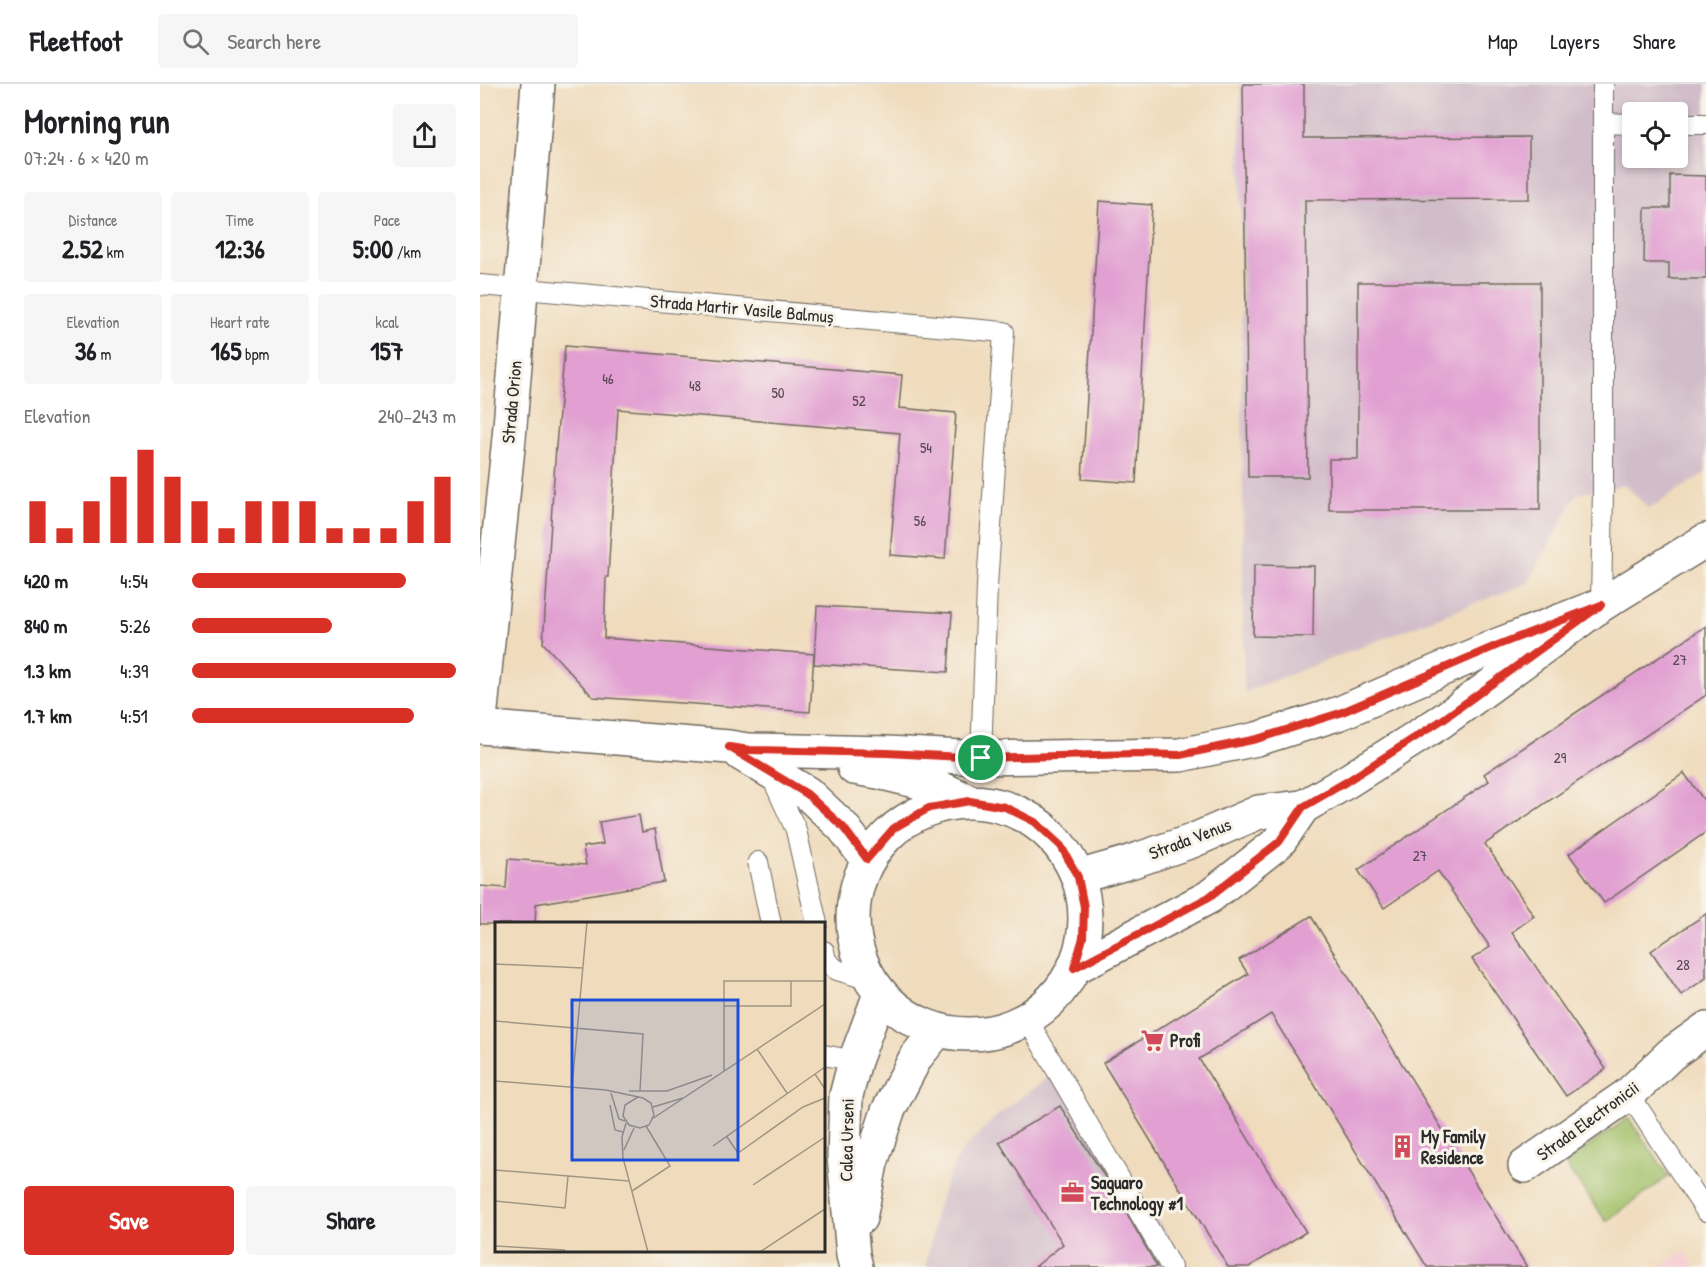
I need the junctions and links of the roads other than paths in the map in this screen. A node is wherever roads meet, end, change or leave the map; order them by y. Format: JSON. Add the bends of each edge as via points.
{"nodes":[{"id":1,"x":538,"y":84,"type":"edge"},
{"id":2,"x":1603,"y":84,"type":"edge"},
{"id":3,"x":1603,"y":123,"type":"junction"},
{"id":4,"x":1622,"y":123,"type":"edge"},
{"id":5,"x":1688,"y":124,"type":"edge"},
{"id":6,"x":1706,"y":124,"type":"edge"},
{"id":7,"x":480,"y":285,"type":"edge"},
{"id":8,"x":522,"y":290,"type":"junction"},
{"id":9,"x":1706,"y":540,"type":"edge"},
{"id":10,"x":1601,"y":605,"type":"junction"},
{"id":11,"x":480,"y":719,"type":"edge"},
{"id":12,"x":480,"y":727,"type":"edge"},
{"id":13,"x":749,"y":756,"type":"junction"},
{"id":14,"x":981,"y":758,"type":"junction"},
{"id":15,"x":970,"y":801,"type":"junction"},
{"id":16,"x":1303,"y":807,"type":"junction"},
{"id":17,"x":867,"y":859,"type":"junction"},
{"id":18,"x":758,"y":862,"type":"dead end"},
{"id":19,"x":1078,"y":877,"type":"junction"},
{"id":20,"x":771,"y":922,"type":"edge"},
{"id":21,"x":817,"y":922,"type":"edge"},
{"id":22,"x":825,"y":956,"type":"edge"},
{"id":23,"x":1074,"y":968,"type":"junction"},
{"id":24,"x":875,"y":987,"type":"junction"},
{"id":25,"x":1027,"y":1019,"type":"junction"},
{"id":26,"x":1706,"y":1029,"type":"edge"},
{"id":27,"x":938,"y":1030,"type":"junction"},
{"id":28,"x":825,"y":1055,"type":"edge"},
{"id":29,"x":855,"y":1061,"type":"junction"},
{"id":30,"x":1629,"y":1094,"type":"junction"},
{"id":31,"x":1525,"y":1166,"type":"dead end"},
{"id":32,"x":1706,"y":1211,"type":"edge"},
{"id":33,"x":854,"y":1261,"type":"edge"},
{"id":34,"x":1172,"y":1267,"type":"edge"}],
"edges":[{"from":1,"to":8,"type":"main road","name":"Strada Orion"},
{"from":2,"to":3,"type":"lane"},
{"from":3,"to":4,"type":"lane"},
{"from":3,"to":10,"type":"lane"},
{"from":5,"to":6,"type":"lane"},
{"from":7,"to":8,"type":"lane","name":"Strada Martir Vasile Balmuș"},
{"from":8,"to":11,"type":"main road","name":"Strada Orion"},
{"from":8,"to":14,"type":"lane","name":"Strada Martir Vasile Balmuș","via":[[1004,332],[987,586]]},
{"from":9,"to":10,"type":"main road","name":"Strada Venus"},
{"from":10,"to":14,"type":"main road","via":[[1340,713],[1257,739],[1180,755]]},
{"from":10,"to":16,"type":"main road","name":"Strada Venus","via":[[1442,720]]},
{"from":12,"to":13,"type":"main road"},
{"from":13,"to":14,"type":"main road","via":[[887,753]]},
{"from":13,"to":15,"type":"main road","via":[[878,772],[936,786]]},
{"from":13,"to":17,"type":"main road","via":[[826,810]]},
{"from":13,"to":21,"type":"lane","via":[[796,830]]},
{"from":15,"to":17,"type":"main road","via":[[929,808],[894,828]]},
{"from":15,"to":19,"type":"main road","via":[[1005,807],[1035,822],[1061,846]]},
{"from":16,"to":19,"type":"main road","name":"Strada Venus","via":[[1259,812],[1192,841]]},
{"from":16,"to":23,"type":"main road","name":"Strada Venus","via":[[1279,842],[1209,897]]},
{"from":17,"to":24,"type":"main road","via":[[853,899],[854,941]]},
{"from":18,"to":20,"type":"lane"},
{"from":19,"to":23,"type":"main road","via":[[1084,907],[1083,938]]},
{"from":22,"to":24,"type":"lane","via":[[837,970]]},
{"from":23,"to":25,"type":"main road","via":[[1045,1006]]},
{"from":24,"to":27,"type":"main road","via":[[897,1010]]},
{"from":24,"to":29,"type":"main road","name":"Calea Urseni"},
{"from":25,"to":27,"type":"main road","via":[[983,1034]]},
{"from":25,"to":34,"type":"lane"},
{"from":26,"to":30,"type":"main road","name":"Strada Electronicii","via":[[1671,1054]]},
{"from":27,"to":33,"type":"main road","name":"Calea Urseni","via":[[916,1057],[888,1111],[871,1163]]},
{"from":28,"to":29,"type":"lane"},
{"from":29,"to":33,"type":"main road","name":"Calea Urseni","via":[[846,1095],[844,1156]]},
{"from":30,"to":31,"type":"main road","name":"Strada Electronicii"},
{"from":30,"to":32,"type":"lane"}]}
